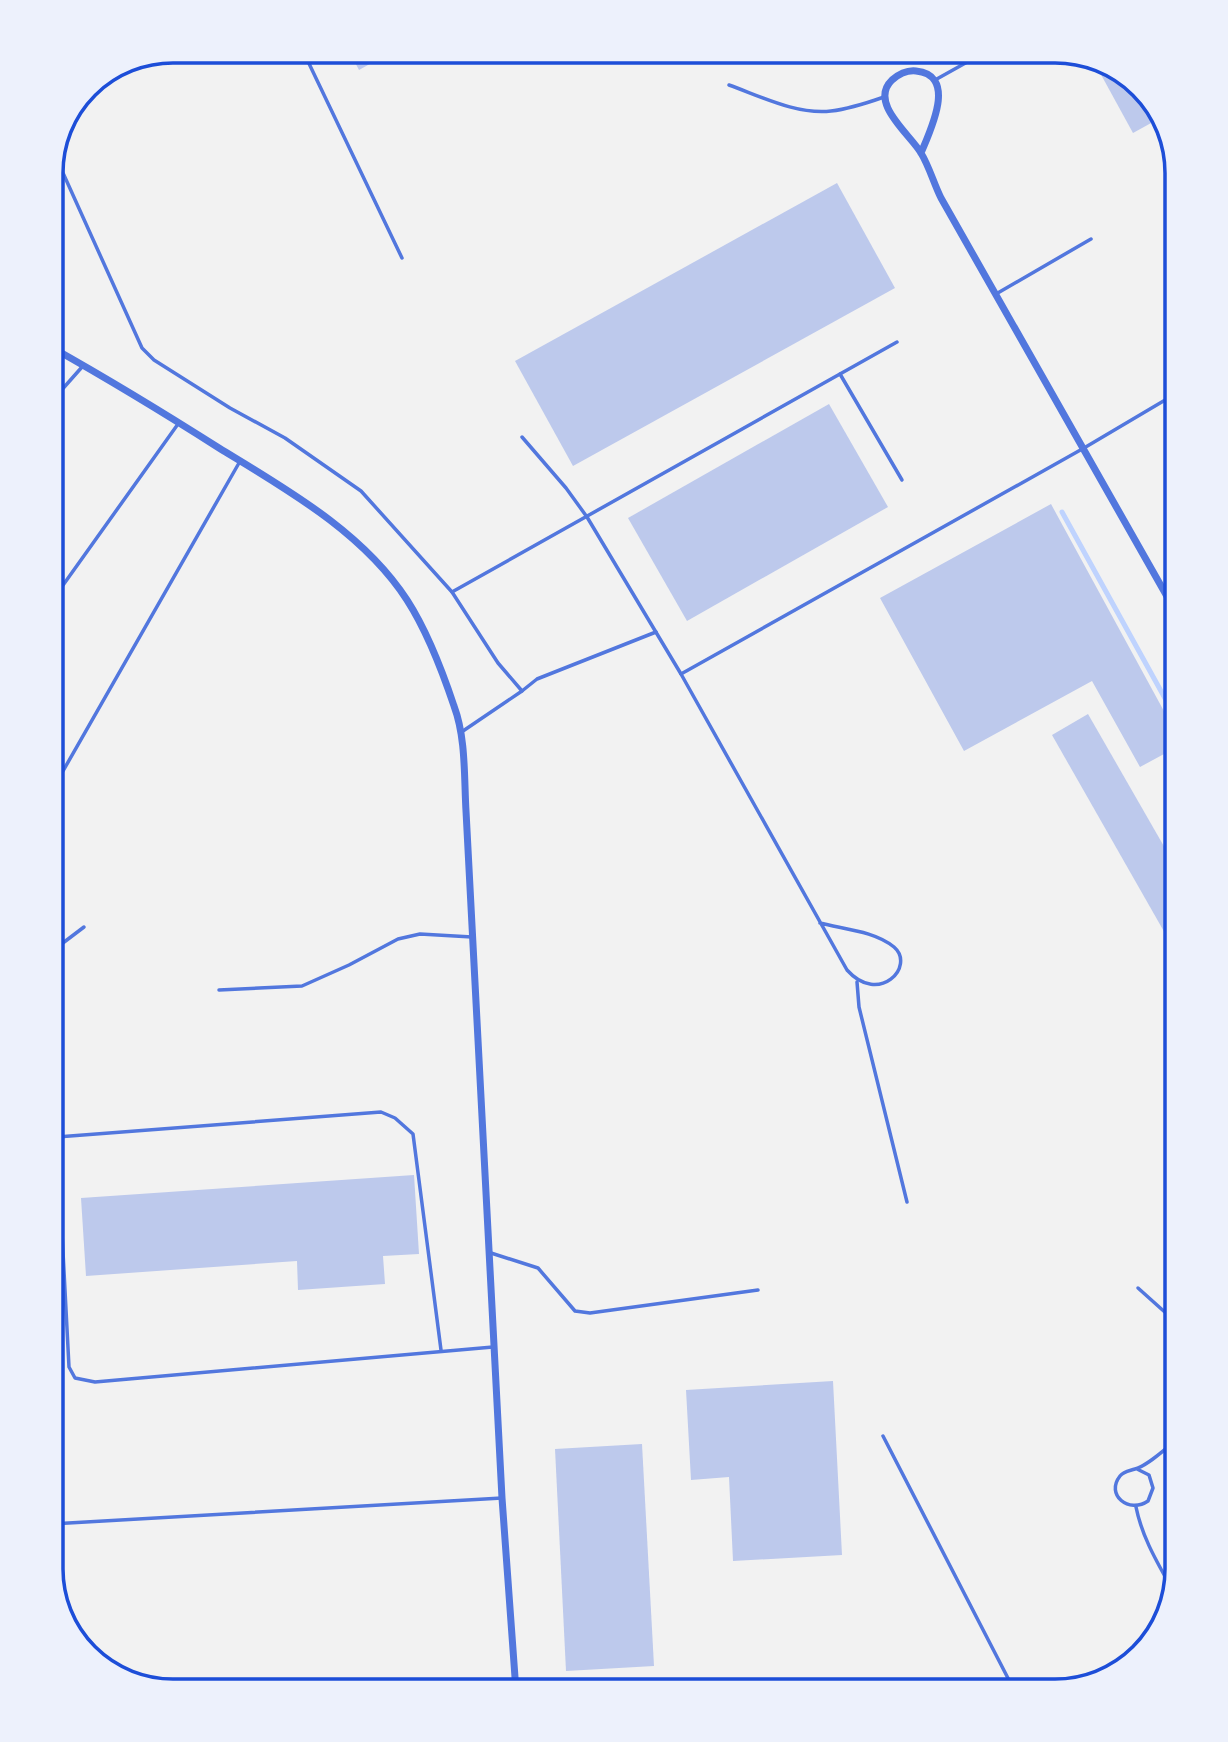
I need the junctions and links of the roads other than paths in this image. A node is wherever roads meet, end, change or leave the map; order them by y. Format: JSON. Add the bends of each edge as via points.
{"nodes":[{"id":1,"x":309,"y":63,"type":"edge"},
{"id":2,"x":965,"y":63,"type":"edge"},
{"id":3,"x":935,"y":80,"type":"junction"},
{"id":4,"x":729,"y":85,"type":"dead end"},
{"id":5,"x":884,"y":97,"type":"junction"},
{"id":6,"x":921,"y":153,"type":"junction"},
{"id":7,"x":63,"y":173,"type":"edge"},
{"id":8,"x":1091,"y":239,"type":"dead end"},
{"id":9,"x":402,"y":258,"type":"dead end"},
{"id":10,"x":996,"y":294,"type":"junction"},
{"id":11,"x":897,"y":342,"type":"dead end"},
{"id":12,"x":63,"y":354,"type":"edge"},
{"id":13,"x":84,"y":365,"type":"junction"},
{"id":14,"x":840,"y":374,"type":"junction"},
{"id":15,"x":63,"y":389,"type":"edge"},
{"id":16,"x":1165,"y":400,"type":"edge"},
{"id":17,"x":179,"y":423,"type":"junction"},
{"id":18,"x":522,"y":438,"type":"dead end"},
{"id":19,"x":1084,"y":448,"type":"junction"},
{"id":20,"x":240,"y":461,"type":"junction"},
{"id":21,"x":902,"y":480,"type":"dead end"},
{"id":22,"x":587,"y":517,"type":"junction"},
{"id":23,"x":63,"y":585,"type":"edge"},
{"id":24,"x":452,"y":592,"type":"junction"},
{"id":25,"x":1165,"y":593,"type":"edge"},
{"id":26,"x":656,"y":632,"type":"junction"},
{"id":27,"x":681,"y":674,"type":"junction"},
{"id":28,"x":522,"y":691,"type":"junction"},
{"id":29,"x":460,"y":733,"type":"junction"},
{"id":30,"x":63,"y":771,"type":"edge"},
{"id":31,"x":820,"y":923,"type":"junction"},
{"id":32,"x":84,"y":927,"type":"dead end"},
{"id":33,"x":472,"y":937,"type":"junction"},
{"id":34,"x":63,"y":943,"type":"edge"},
{"id":35,"x":856,"y":981,"type":"junction"},
{"id":36,"x":219,"y":989,"type":"dead end"},
{"id":37,"x":63,"y":1137,"type":"edge"},
{"id":38,"x":907,"y":1202,"type":"dead end"},
{"id":39,"x":63,"y":1252,"type":"edge"},
{"id":40,"x":489,"y":1252,"type":"junction"},
{"id":41,"x":1138,"y":1288,"type":"dead end"},
{"id":42,"x":758,"y":1290,"type":"dead end"},
{"id":43,"x":1165,"y":1312,"type":"edge"},
{"id":44,"x":495,"y":1347,"type":"junction"},
{"id":45,"x":440,"y":1350,"type":"junction"},
{"id":46,"x":883,"y":1437,"type":"dead end"},
{"id":47,"x":1165,"y":1449,"type":"edge"},
{"id":48,"x":1137,"y":1469,"type":"junction"},
{"id":49,"x":502,"y":1498,"type":"junction"},
{"id":50,"x":1136,"y":1507,"type":"junction"},
{"id":51,"x":63,"y":1523,"type":"edge"},
{"id":52,"x":1165,"y":1575,"type":"edge"},
{"id":53,"x":515,"y":1679,"type":"edge"},
{"id":54,"x":1008,"y":1679,"type":"edge"}],
"edges":[{"from":1,"to":9,"type":"lane"},
{"from":2,"to":3,"type":"lane"},
{"from":3,"to":5,"type":"street","via":[[922,71],[909,70],[888,84]]},
{"from":3,"to":6,"type":"street","via":[[939,102]]},
{"from":4,"to":5,"type":"lane","via":[[809,111],[853,108]]},
{"from":5,"to":6,"type":"street","via":[[895,121]]},
{"from":6,"to":10,"type":"street"},
{"from":7,"to":24,"type":"lane","via":[[142,348],[153,360],[285,438],[361,491]]},
{"from":8,"to":10,"type":"lane"},
{"from":10,"to":19,"type":"street"},
{"from":11,"to":14,"type":"lane"},
{"from":12,"to":13,"type":"street"},
{"from":13,"to":15,"type":"lane"},
{"from":13,"to":17,"type":"street"},
{"from":14,"to":21,"type":"lane"},
{"from":14,"to":22,"type":"lane"},
{"from":16,"to":19,"type":"lane"},
{"from":17,"to":20,"type":"street"},
{"from":17,"to":23,"type":"lane"},
{"from":18,"to":22,"type":"lane"},
{"from":19,"to":25,"type":"street"},
{"from":19,"to":27,"type":"lane"},
{"from":20,"to":29,"type":"street","via":[[332,522],[386,573],[423,630],[455,708]]},
{"from":20,"to":30,"type":"lane"},
{"from":22,"to":24,"type":"lane"},
{"from":22,"to":26,"type":"lane"},
{"from":24,"to":28,"type":"lane"},
{"from":26,"to":27,"type":"lane"},
{"from":26,"to":28,"type":"lane","via":[[537,679]]},
{"from":27,"to":31,"type":"lane"},
{"from":28,"to":29,"type":"lane"},
{"from":29,"to":33,"type":"street"},
{"from":31,"to":35,"type":"lane"},
{"from":31,"to":35,"type":"lane","via":[[869,935],[899,954],[901,963],[891,979],[870,986]]},
{"from":32,"to":34,"type":"lane"},
{"from":33,"to":36,"type":"lane","via":[[420,934],[398,939],[302,986]]},
{"from":33,"to":40,"type":"street"},
{"from":35,"to":38,"type":"lane"},
{"from":37,"to":45,"type":"lane","via":[[381,1112],[395,1118],[413,1134]]},
{"from":39,"to":45,"type":"lane","via":[[69,1367],[75,1378],[95,1382]]},
{"from":40,"to":42,"type":"lane","via":[[538,1268],[575,1311],[590,1313]]},
{"from":40,"to":44,"type":"street"},
{"from":41,"to":43,"type":"lane"},
{"from":44,"to":45,"type":"lane"},
{"from":44,"to":49,"type":"street"},
{"from":46,"to":54,"type":"lane"},
{"from":47,"to":48,"type":"lane"},
{"from":48,"to":50,"type":"lane","via":[[1149,1475],[1153,1488],[1148,1501]]},
{"from":48,"to":50,"type":"lane","via":[[1120,1475],[1116,1483],[1120,1500]]},
{"from":49,"to":51,"type":"lane"},
{"from":49,"to":53,"type":"street"},
{"from":50,"to":52,"type":"lane","via":[[1148,1545]]}]}
